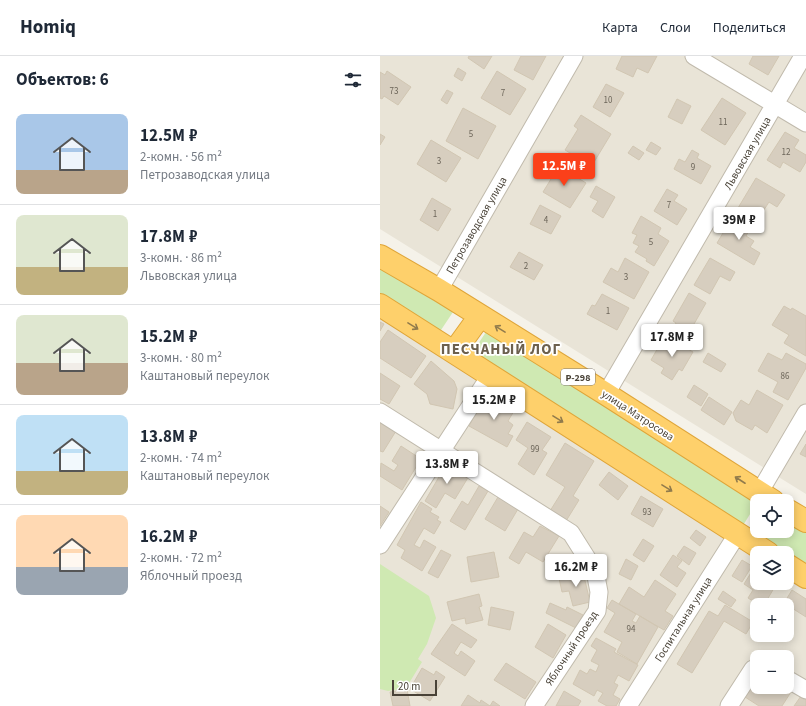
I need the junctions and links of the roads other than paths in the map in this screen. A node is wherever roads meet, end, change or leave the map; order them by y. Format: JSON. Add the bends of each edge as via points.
{"nodes":[{"id":1,"x":574,"y":56,"type":"edge"},
{"id":2,"x":694,"y":56,"type":"edge"},
{"id":3,"x":803,"y":56,"type":"edge"},
{"id":4,"x":775,"y":104,"type":"junction"},
{"id":5,"x":806,"y":123,"type":"edge"},
{"id":6,"x":380,"y":256,"type":"edge"},
{"id":7,"x":439,"y":290,"type":"junction"},
{"id":8,"x":380,"y":305,"type":"edge"},
{"id":9,"x":480,"y":316,"type":"junction"},
{"id":10,"x":454,"y":352,"type":"junction"},
{"id":11,"x":490,"y":376,"type":"junction"},
{"id":12,"x":606,"y":394,"type":"junction"},
{"id":13,"x":380,"y":412,"type":"edge"},
{"id":14,"x":806,"y":413,"type":"edge"},
{"id":15,"x":441,"y":451,"type":"junction"},
{"id":16,"x":761,"y":494,"type":"edge"},
{"id":17,"x":767,"y":494,"type":"edge"},
{"id":18,"x":794,"y":514,"type":"edge"},
{"id":19,"x":806,"y":521,"type":"edge"},
{"id":20,"x":748,"y":534,"type":"edge"},
{"id":21,"x":380,"y":545,"type":"edge"},
{"id":22,"x":761,"y":546,"type":"edge"},
{"id":23,"x":794,"y":569,"type":"edge"},
{"id":24,"x":806,"y":577,"type":"edge"},
{"id":25,"x":750,"y":674,"type":"edge"},
{"id":26,"x":794,"y":682,"type":"edge"},
{"id":27,"x":806,"y":690,"type":"edge"},
{"id":28,"x":534,"y":706,"type":"edge"},
{"id":29,"x":628,"y":706,"type":"edge"},
{"id":30,"x":730,"y":706,"type":"edge"}],
"edges":[{"from":1,"to":7,"type":"street","name":"Петрозаводская улица"},
{"from":2,"to":4,"type":"street"},
{"from":3,"to":4,"type":"street","name":"Львовская улица"},
{"from":4,"to":5,"type":"street"},
{"from":4,"to":12,"type":"street","name":"Львовская улица"},
{"from":6,"to":7,"type":"highway","name":"улица Матросова","number":"Р-298"},
{"from":7,"to":9,"type":"highway","name":"улица Матросова","number":"Р-298"},
{"from":8,"to":10,"type":"highway","one_way":true},
{"from":9,"to":10,"type":"highway"},
{"from":12,"to":9,"type":"highway","name":"улица Матросова","number":"Р-298","one_way":true},
{"from":10,"to":11,"type":"highway"},
{"from":11,"to":15,"type":"street"},
{"from":11,"to":20,"type":"highway","one_way":true},
{"from":16,"to":12,"type":"highway","name":"улица Матросова","number":"Р-298","one_way":true},
{"from":13,"to":15,"type":"street","name":"Яблочный проезд"},
{"from":14,"to":17,"type":"street"},
{"from":15,"to":21,"type":"street"},
{"from":15,"to":28,"type":"street","name":"Яблочный проезд","via":[[571,533],[595,571],[599,592],[597,611]]},
{"from":18,"to":19,"type":"highway"},
{"from":20,"to":22,"type":"highway"},
{"from":20,"to":29,"type":"street","name":"Госпитальная улица"},
{"from":23,"to":24,"type":"highway"},
{"from":25,"to":30,"type":"street"},
{"from":26,"to":27,"type":"street"}]}
